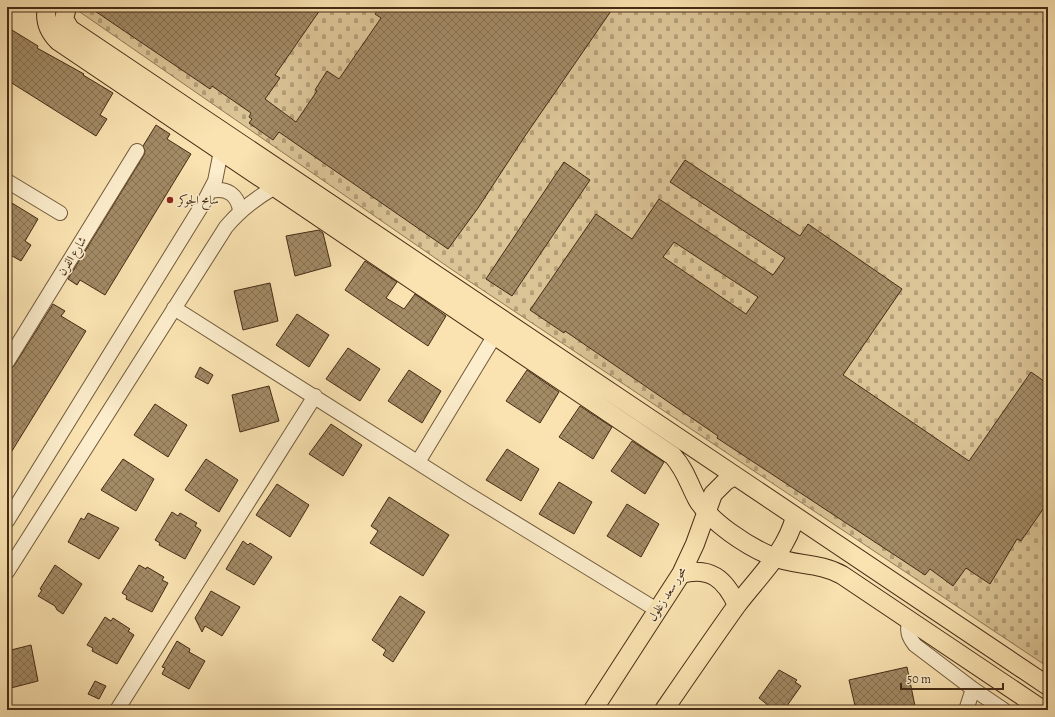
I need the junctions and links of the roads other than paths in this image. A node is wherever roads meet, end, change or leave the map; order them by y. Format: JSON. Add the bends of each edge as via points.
{"nodes":[{"id":1,"x":47,"y":7,"type":"edge"},
{"id":2,"x":67,"y":7,"type":"edge"},
{"id":3,"x":137,"y":151,"type":"dead end"},
{"id":4,"x":221,"y":151,"type":"junction"},
{"id":5,"x":7,"y":181,"type":"edge"},
{"id":6,"x":275,"y":187,"type":"junction"},
{"id":7,"x":211,"y":191,"type":"junction"},
{"id":8,"x":240,"y":211,"type":"junction"},
{"id":9,"x":60,"y":213,"type":"dead end"},
{"id":10,"x":174,"y":308,"type":"junction"},
{"id":11,"x":495,"y":335,"type":"junction"},
{"id":12,"x":8,"y":359,"type":"edge"},
{"id":13,"x":314,"y":396,"type":"junction"},
{"id":14,"x":418,"y":462,"type":"junction"},
{"id":15,"x":734,"y":476,"type":"junction"},
{"id":16,"x":706,"y":512,"type":"junction"},
{"id":17,"x":796,"y":517,"type":"junction"},
{"id":18,"x":7,"y":521,"type":"edge"},
{"id":19,"x":774,"y":558,"type":"junction"},
{"id":20,"x":7,"y":572,"type":"edge"},
{"id":21,"x":680,"y":574,"type":"junction"},
{"id":22,"x":737,"y":605,"type":"junction"},
{"id":23,"x":657,"y":610,"type":"junction"},
{"id":24,"x":909,"y":620,"type":"junction"},
{"id":25,"x":1048,"y":686,"type":"edge"},
{"id":26,"x":973,"y":689,"type":"junction"},
{"id":27,"x":117,"y":710,"type":"edge"},
{"id":28,"x":593,"y":710,"type":"edge"},
{"id":29,"x":664,"y":710,"type":"edge"},
{"id":30,"x":966,"y":710,"type":"edge"},
{"id":31,"x":1004,"y":710,"type":"edge"},
{"id":32,"x":1043,"y":710,"type":"edge"}],
"edges":[{"from":1,"to":4,"type":"main road","via":[[48,28],[58,41]]},
{"from":2,"to":15,"type":"main road","via":[[64,19],[70,29]]},
{"from":3,"to":12,"type":"street","name":"شارع الفرن"},
{"from":4,"to":6,"type":"main road"},
{"from":4,"to":7,"type":"street"},
{"from":5,"to":9,"type":"street"},
{"from":6,"to":8,"type":"street"},
{"from":6,"to":11,"type":"main road"},
{"from":7,"to":8,"type":"street","via":[[218,189],[231,193],[239,204]]},
{"from":7,"to":18,"type":"street"},
{"from":8,"to":10,"type":"street","via":[[226,227]]},
{"from":10,"to":13,"type":"street"},
{"from":10,"to":20,"type":"street"},
{"from":11,"to":14,"type":"street"},
{"from":11,"to":16,"type":"main road","via":[[672,456],[684,470]]},
{"from":13,"to":14,"type":"street"},
{"from":13,"to":27,"type":"street"},
{"from":14,"to":23,"type":"street","via":[[548,545]]},
{"from":15,"to":16,"type":"main road","name":"محور سعد زغلول","via":[[713,494]]},
{"from":15,"to":17,"type":"main road"},
{"from":16,"to":19,"type":"main road","via":[[721,526]]},
{"from":16,"to":21,"type":"main road","name":"محور سعد زغلول","via":[[695,544]]},
{"from":17,"to":19,"type":"main road","via":[[790,535]]},
{"from":17,"to":25,"type":"main road"},
{"from":19,"to":22,"type":"main road"},
{"from":19,"to":24,"type":"main road","via":[[817,565],[834,571]]},
{"from":21,"to":22,"type":"main road","via":[[693,571],[717,577],[726,585]]},
{"from":21,"to":23,"type":"main road","name":"محور سعد زغلول"},
{"from":22,"to":29,"type":"main road"},
{"from":23,"to":28,"type":"main road","name":"محور سعد زغلول"},
{"from":24,"to":26,"type":"street","via":[[907,631],[915,645]]},
{"from":24,"to":32,"type":"main road"},
{"from":26,"to":30,"type":"street"},
{"from":26,"to":31,"type":"street"}]}
